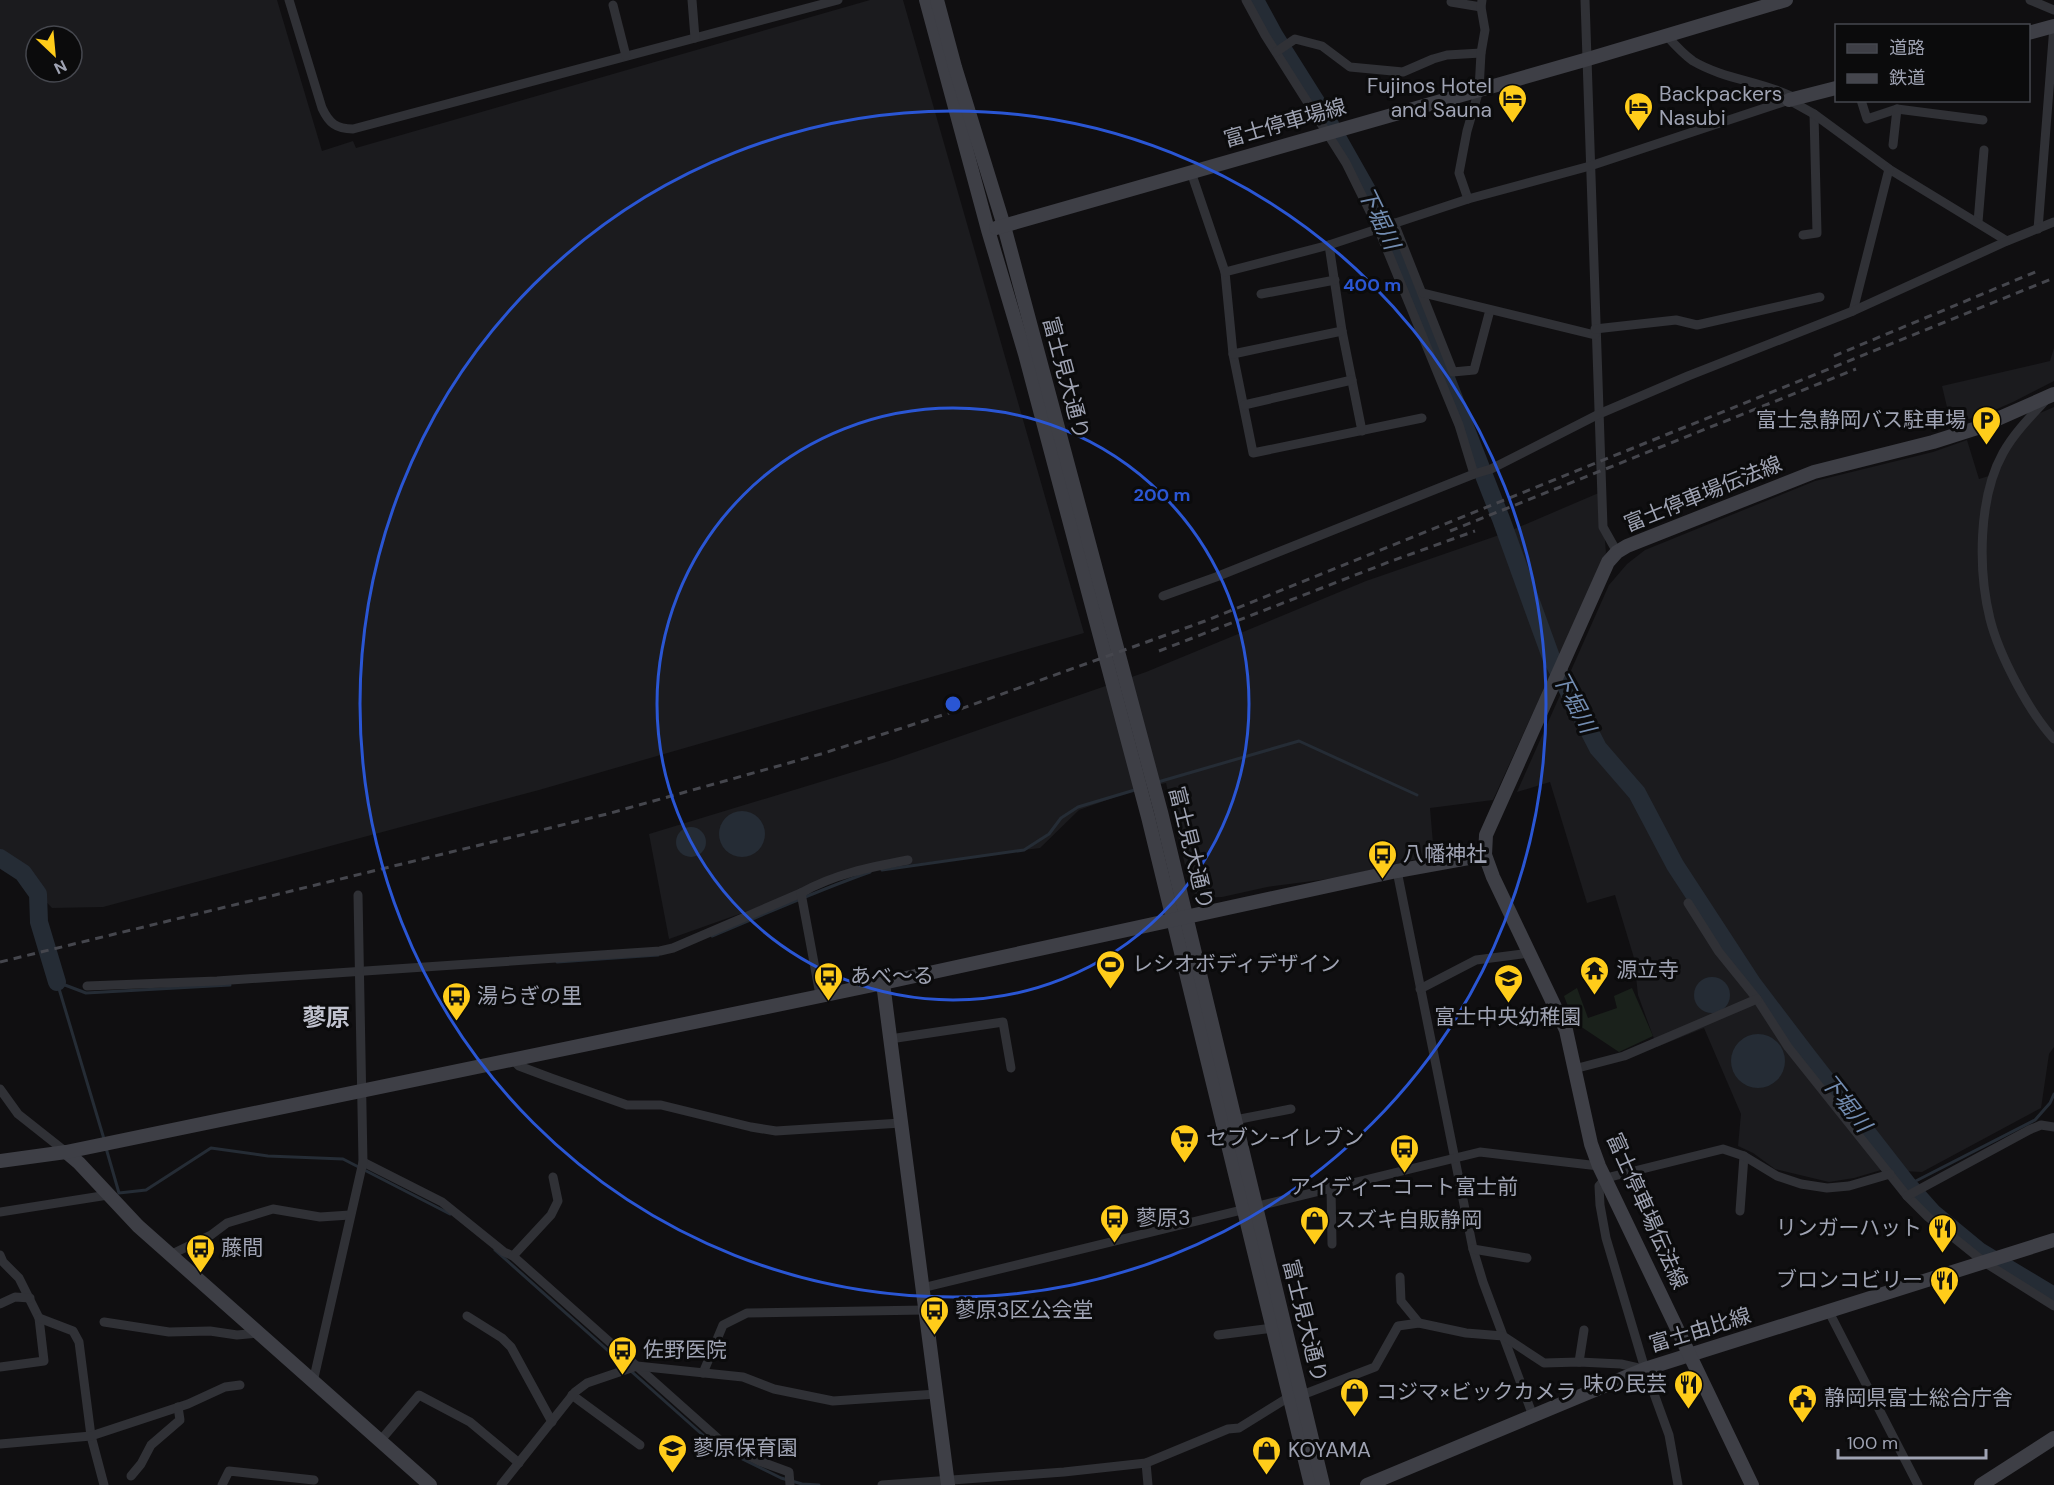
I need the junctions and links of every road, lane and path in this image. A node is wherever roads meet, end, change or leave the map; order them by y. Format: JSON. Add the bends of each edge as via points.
{"nodes":[{"id":1,"x":289,"y":0,"type":"edge"},
{"id":2,"x":692,"y":0,"type":"edge"},
{"id":3,"x":838,"y":0,"type":"edge"},
{"id":4,"x":926,"y":0,"type":"edge"},
{"id":5,"x":937,"y":0,"type":"edge"},
{"id":6,"x":1246,"y":0,"type":"edge"},
{"id":7,"x":1585,"y":0,"type":"edge"},
{"id":8,"x":1786,"y":0,"type":"edge"},
{"id":9,"x":2030,"y":0,"type":"edge"},
{"id":10,"x":1451,"y":2,"type":"dead end"},
{"id":11,"x":1482,"y":3,"type":"edge"},
{"id":12,"x":613,"y":4,"type":"dead end"},
{"id":13,"x":2054,"y":10,"type":"edge"},
{"id":14,"x":2054,"y":26,"type":"edge"},
{"id":15,"x":2030,"y":32,"type":"edge"},
{"id":16,"x":1666,"y":35,"type":"junction"},
{"id":17,"x":695,"y":38,"type":"junction"},
{"id":18,"x":1277,"y":52,"type":"junction"},
{"id":19,"x":1481,"y":53,"type":"junction"},
{"id":20,"x":626,"y":56,"type":"junction"},
{"id":21,"x":1588,"y":59,"type":"junction"},
{"id":22,"x":1835,"y":88,"type":"edge"},
{"id":23,"x":1479,"y":90,"type":"junction"},
{"id":24,"x":1792,"y":99,"type":"junction"},
{"id":25,"x":1862,"y":102,"type":"edge"},
{"id":26,"x":1897,"y":109,"type":"junction"},
{"id":27,"x":1814,"y":114,"type":"junction"},
{"id":28,"x":1983,"y":120,"type":"dead end"},
{"id":29,"x":1327,"y":133,"type":"junction"},
{"id":30,"x":1893,"y":145,"type":"dead end"},
{"id":31,"x":1984,"y":150,"type":"dead end"},
{"id":32,"x":1590,"y":166,"type":"junction"},
{"id":33,"x":1889,"y":170,"type":"junction"},
{"id":34,"x":1191,"y":172,"type":"junction"},
{"id":35,"x":1468,"y":199,"type":"junction"},
{"id":36,"x":1978,"y":222,"type":"junction"},
{"id":37,"x":2054,"y":222,"type":"edge"},
{"id":38,"x":1394,"y":223,"type":"junction"},
{"id":39,"x":1004,"y":226,"type":"junction"},
{"id":40,"x":1378,"y":228,"type":"junction"},
{"id":41,"x":2038,"y":229,"type":"junction"},
{"id":42,"x":988,"y":230,"type":"junction"},
{"id":43,"x":1803,"y":235,"type":"dead end"},
{"id":44,"x":2007,"y":241,"type":"junction"},
{"id":45,"x":1329,"y":245,"type":"junction"},
{"id":46,"x":1225,"y":273,"type":"junction"},
{"id":47,"x":1335,"y":280,"type":"junction"},
{"id":48,"x":1423,"y":293,"type":"junction"},
{"id":49,"x":1261,"y":294,"type":"dead end"},
{"id":50,"x":1820,"y":297,"type":"dead end"},
{"id":51,"x":1490,"y":310,"type":"junction"},
{"id":52,"x":1852,"y":310,"type":"junction"},
{"id":53,"x":1342,"y":331,"type":"junction"},
{"id":54,"x":1595,"y":332,"type":"junction"},
{"id":55,"x":1031,"y":352,"type":"junction"},
{"id":56,"x":1233,"y":354,"type":"junction"},
{"id":57,"x":1352,"y":380,"type":"junction"},
{"id":58,"x":2051,"y":396,"type":"edge"},
{"id":59,"x":1244,"y":405,"type":"junction"},
{"id":60,"x":1599,"y":414,"type":"junction"},
{"id":61,"x":1422,"y":418,"type":"dead end"},
{"id":62,"x":1362,"y":431,"type":"junction"},
{"id":63,"x":1474,"y":474,"type":"junction"},
{"id":64,"x":1617,"y":552,"type":"junction"},
{"id":65,"x":1163,"y":596,"type":"dead end"},
{"id":66,"x":2054,"y":739,"type":"edge"},
{"id":67,"x":1485,"y":855,"type":"junction"},
{"id":68,"x":908,"y":860,"type":"dead end"},
{"id":69,"x":1397,"y":872,"type":"junction"},
{"id":70,"x":801,"y":893,"type":"junction"},
{"id":71,"x":358,"y":895,"type":"dead end"},
{"id":72,"x":1688,"y":903,"type":"dead end"},
{"id":73,"x":1180,"y":918,"type":"junction"},
{"id":74,"x":1530,"y":953,"type":"junction"},
{"id":75,"x":359,"y":970,"type":"junction"},
{"id":76,"x":883,"y":983,"type":"junction"},
{"id":77,"x":87,"y":986,"type":"dead end"},
{"id":78,"x":1420,"y":989,"type":"junction"},
{"id":79,"x":820,"y":995,"type":"junction"},
{"id":80,"x":1757,"y":999,"type":"junction"},
{"id":81,"x":890,"y":1039,"type":"junction"},
{"id":82,"x":513,"y":1059,"type":"junction"},
{"id":83,"x":1011,"y":1068,"type":"dead end"},
{"id":84,"x":1574,"y":1069,"type":"junction"},
{"id":85,"x":0,"y":1089,"type":"edge"},
{"id":86,"x":361,"y":1091,"type":"junction"},
{"id":87,"x":1291,"y":1109,"type":"dead end"},
{"id":88,"x":1235,"y":1120,"type":"junction"},
{"id":89,"x":901,"y":1123,"type":"junction"},
{"id":90,"x":2054,"y":1128,"type":"edge"},
{"id":91,"x":66,"y":1152,"type":"junction"},
{"id":92,"x":1744,"y":1156,"type":"junction"},
{"id":93,"x":1455,"y":1158,"type":"junction"},
{"id":94,"x":0,"y":1161,"type":"edge"},
{"id":95,"x":362,"y":1166,"type":"junction"},
{"id":96,"x":1602,"y":1172,"type":"junction"},
{"id":97,"x":1890,"y":1174,"type":"junction"},
{"id":98,"x":553,"y":1177,"type":"dead end"},
{"id":99,"x":1331,"y":1187,"type":"junction"},
{"id":100,"x":108,"y":1195,"type":"junction"},
{"id":101,"x":1907,"y":1196,"type":"junction"},
{"id":102,"x":1250,"y":1208,"type":"junction"},
{"id":103,"x":1740,"y":1211,"type":"dead end"},
{"id":104,"x":0,"y":1212,"type":"edge"},
{"id":105,"x":350,"y":1215,"type":"junction"},
{"id":106,"x":2054,"y":1240,"type":"edge"},
{"id":107,"x":1332,"y":1244,"type":"dead end"},
{"id":108,"x":1473,"y":1249,"type":"junction"},
{"id":109,"x":0,"y":1255,"type":"edge"},
{"id":110,"x":170,"y":1255,"type":"junction"},
{"id":111,"x":513,"y":1256,"type":"junction"},
{"id":112,"x":1527,"y":1258,"type":"dead end"},
{"id":113,"x":1984,"y":1262,"type":"junction"},
{"id":114,"x":1400,"y":1277,"type":"dead end"},
{"id":115,"x":922,"y":1288,"type":"junction"},
{"id":116,"x":30,"y":1298,"type":"junction"},
{"id":117,"x":2051,"y":1301,"type":"edge"},
{"id":118,"x":0,"y":1304,"type":"edge"},
{"id":119,"x":925,"y":1310,"type":"junction"},
{"id":120,"x":1829,"y":1312,"type":"junction"},
{"id":121,"x":466,"y":1316,"type":"dead end"},
{"id":122,"x":39,"y":1318,"type":"junction"},
{"id":123,"x":104,"y":1322,"type":"dead end"},
{"id":124,"x":1419,"y":1323,"type":"junction"},
{"id":125,"x":1274,"y":1328,"type":"junction"},
{"id":126,"x":1584,"y":1330,"type":"dead end"},
{"id":127,"x":258,"y":1333,"type":"junction"},
{"id":128,"x":1218,"y":1335,"type":"dead end"},
{"id":129,"x":1503,"y":1336,"type":"junction"},
{"id":130,"x":1690,"y":1355,"type":"junction"},
{"id":131,"x":1579,"y":1362,"type":"junction"},
{"id":132,"x":637,"y":1366,"type":"junction"},
{"id":133,"x":0,"y":1367,"type":"edge"},
{"id":134,"x":1646,"y":1369,"type":"junction"},
{"id":135,"x":703,"y":1373,"type":"junction"},
{"id":136,"x":314,"y":1382,"type":"junction"},
{"id":137,"x":240,"y":1385,"type":"dead end"},
{"id":138,"x":937,"y":1394,"type":"junction"},
{"id":139,"x":572,"y":1395,"type":"junction"},
{"id":140,"x":1296,"y":1396,"type":"junction"},
{"id":141,"x":178,"y":1407,"type":"junction"},
{"id":142,"x":1533,"y":1416,"type":"junction"},
{"id":143,"x":552,"y":1422,"type":"junction"},
{"id":144,"x":91,"y":1436,"type":"junction"},
{"id":145,"x":2054,"y":1438,"type":"edge"},
{"id":146,"x":380,"y":1441,"type":"junction"},
{"id":147,"x":0,"y":1444,"type":"edge"},
{"id":148,"x":640,"y":1444,"type":"dead end"},
{"id":149,"x":519,"y":1462,"type":"junction"},
{"id":150,"x":1146,"y":1463,"type":"junction"},
{"id":151,"x":131,"y":1476,"type":"dead end"},
{"id":152,"x":314,"y":1480,"type":"dead end"},
{"id":153,"x":948,"y":1483,"type":"edge"},
{"id":154,"x":1984,"y":1484,"type":"edge"},
{"id":155,"x":104,"y":1485,"type":"edge"},
{"id":156,"x":222,"y":1485,"type":"edge"},
{"id":157,"x":430,"y":1485,"type":"edge"},
{"id":158,"x":501,"y":1485,"type":"edge"},
{"id":159,"x":790,"y":1485,"type":"edge"},
{"id":160,"x":882,"y":1485,"type":"edge"},
{"id":161,"x":1148,"y":1485,"type":"edge"},
{"id":162,"x":1311,"y":1485,"type":"edge"},
{"id":163,"x":1323,"y":1485,"type":"edge"},
{"id":164,"x":1367,"y":1485,"type":"edge"},
{"id":165,"x":1678,"y":1485,"type":"edge"},
{"id":166,"x":1752,"y":1485,"type":"edge"},
{"id":167,"x":1918,"y":1485,"type":"edge"}],
"edges":[{"from":1,"to":20,"type":"street","via":[[322,108],[333,125],[341,129]]},
{"from":2,"to":17,"type":"street"},
{"from":3,"to":17,"type":"street"},
{"from":4,"to":42,"type":"street"},
{"from":5,"to":39,"type":"street"},
{"from":6,"to":18,"type":"street"},
{"from":7,"to":21,"type":"street"},
{"from":8,"to":16,"type":"street","name":"富士停車場線"},
{"from":9,"to":13,"type":"street"},
{"from":10,"to":11,"type":"street"},
{"from":11,"to":19,"type":"street","via":[[1485,30]]},
{"from":12,"to":20,"type":"street"},
{"from":14,"to":15,"type":"street"},
{"from":14,"to":41,"type":"street"},
{"from":16,"to":21,"type":"street","name":"富士停車場線"},
{"from":16,"to":24,"type":"street","via":[[1691,60],[1708,69],[1780,90]]},
{"from":17,"to":20,"type":"street"},
{"from":18,"to":19,"type":"street","via":[[1295,39],[1322,46],[1350,66],[1403,72],[1447,55]]},
{"from":18,"to":29,"type":"street"},
{"from":19,"to":23,"type":"street"},
{"from":21,"to":23,"type":"street","name":"富士停車場線"},
{"from":21,"to":32,"type":"street"},
{"from":22,"to":24,"type":"street"},
{"from":23,"to":29,"type":"street","name":"富士停車場線"},
{"from":23,"to":35,"type":"street","via":[[1459,173]]},
{"from":24,"to":27,"type":"street"},
{"from":24,"to":32,"type":"street"},
{"from":25,"to":26,"type":"street","via":[[1867,119]]},
{"from":26,"to":28,"type":"street"},
{"from":26,"to":30,"type":"street"},
{"from":27,"to":33,"type":"street"},
{"from":27,"to":43,"type":"street","via":[[1817,233]]},
{"from":29,"to":34,"type":"street","name":"富士停車場線"},
{"from":29,"to":40,"type":"street"},
{"from":31,"to":36,"type":"street"},
{"from":32,"to":35,"type":"street"},
{"from":32,"to":54,"type":"street"},
{"from":33,"to":36,"type":"street"},
{"from":33,"to":52,"type":"street"},
{"from":34,"to":39,"type":"street","name":"富士停車場線"},
{"from":34,"to":46,"type":"street"},
{"from":35,"to":38,"type":"street"},
{"from":36,"to":44,"type":"street"},
{"from":37,"to":41,"type":"street"},
{"from":38,"to":40,"type":"street"},
{"from":38,"to":48,"type":"street"},
{"from":39,"to":42,"type":"street","name":"富士停車場線"},
{"from":39,"to":55,"type":"street","name":"富士見大通り"},
{"from":40,"to":45,"type":"street"},
{"from":40,"to":63,"type":"street","via":[[1459,425]]},
{"from":41,"to":44,"type":"street"},
{"from":42,"to":55,"type":"street","name":"富士見大通り"},
{"from":44,"to":52,"type":"street"},
{"from":45,"to":46,"type":"street"},
{"from":45,"to":47,"type":"street"},
{"from":46,"to":56,"type":"street"},
{"from":47,"to":49,"type":"street"},
{"from":47,"to":53,"type":"street"},
{"from":48,"to":51,"type":"street"},
{"from":48,"to":51,"type":"street","via":[[1454,372],[1474,370]]},
{"from":50,"to":54,"type":"street","via":[[1697,325],[1676,320]]},
{"from":51,"to":54,"type":"street"},
{"from":52,"to":60,"type":"street"},
{"from":53,"to":56,"type":"street"},
{"from":53,"to":57,"type":"street"},
{"from":54,"to":60,"type":"street"},
{"from":55,"to":73,"type":"street","name":"富士見大通り"},
{"from":56,"to":59,"type":"street"},
{"from":57,"to":59,"type":"street"},
{"from":57,"to":62,"type":"street"},
{"from":58,"to":64,"type":"street","name":"富士停車場伝法線","via":[[1966,432],[1814,472]]},
{"from":58,"to":66,"type":"street","via":[[2003,452],[1991,481],[1982,558],[1990,620],[1998,643],[2022,693]]},
{"from":59,"to":62,"type":"street","via":[[1253,453]]},
{"from":60,"to":63,"type":"street"},
{"from":60,"to":64,"type":"street","via":[[1603,527]]},
{"from":61,"to":62,"type":"street"},
{"from":63,"to":65,"type":"street"},
{"from":64,"to":67,"type":"street","name":"富士停車場伝法線","via":[[1608,562],[1486,835]]},
{"from":67,"to":69,"type":"street"},
{"from":67,"to":74,"type":"street","name":"富士停車場伝法線"},
{"from":68,"to":70,"type":"street","via":[[861,869]]},
{"from":69,"to":73,"type":"street"},
{"from":69,"to":78,"type":"street"},
{"from":70,"to":75,"type":"street","via":[[660,951]]},
{"from":70,"to":79,"type":"street"},
{"from":71,"to":75,"type":"street"},
{"from":72,"to":80,"type":"street"},
{"from":73,"to":76,"type":"street"},
{"from":73,"to":88,"type":"street","name":"富士見大通り"},
{"from":73,"to":102,"type":"street","name":"富士見大通り"},
{"from":74,"to":78,"type":"street","via":[[1476,960]]},
{"from":74,"to":84,"type":"street","name":"富士停車場伝法線","via":[[1566,1030]]},
{"from":75,"to":77,"type":"street"},
{"from":75,"to":86,"type":"street"},
{"from":76,"to":79,"type":"street"},
{"from":76,"to":81,"type":"street"},
{"from":78,"to":93,"type":"street"},
{"from":79,"to":82,"type":"street"},
{"from":80,"to":84,"type":"street","via":[[1624,1056]]},
{"from":80,"to":97,"type":"street","via":[[1788,1047]]},
{"from":81,"to":83,"type":"street","via":[[1003,1022]]},
{"from":81,"to":89,"type":"street"},
{"from":82,"to":86,"type":"street"},
{"from":82,"to":89,"type":"street","via":[[519,1066],[627,1105],[661,1105],[776,1131]]},
{"from":84,"to":96,"type":"street","name":"富士停車場伝法線","via":[[1591,1144]]},
{"from":85,"to":91,"type":"street","via":[[18,1114]]},
{"from":86,"to":91,"type":"street"},
{"from":86,"to":95,"type":"street"},
{"from":87,"to":88,"type":"street"},
{"from":88,"to":102,"type":"street","name":"富士見大通り"},
{"from":89,"to":115,"type":"street"},
{"from":90,"to":101,"type":"street","via":[[2041,1125],[2029,1130]]},
{"from":91,"to":94,"type":"street"},
{"from":91,"to":100,"type":"street"},
{"from":92,"to":96,"type":"street","via":[[1723,1149]]},
{"from":92,"to":97,"type":"street","via":[[1777,1176],[1827,1188],[1850,1186]]},
{"from":92,"to":103,"type":"street"},
{"from":93,"to":96,"type":"street","via":[[1480,1152]]},
{"from":93,"to":99,"type":"street"},
{"from":93,"to":108,"type":"street"},
{"from":95,"to":105,"type":"street"},
{"from":95,"to":111,"type":"street","via":[[442,1202]]},
{"from":96,"to":130,"type":"street","name":"富士停車場伝法線"},
{"from":96,"to":134,"type":"street","via":[[1600,1205],[1606,1238]]},
{"from":97,"to":101,"type":"street"},
{"from":98,"to":111,"type":"street","via":[[558,1201],[551,1215]]},
{"from":99,"to":102,"type":"street"},
{"from":99,"to":107,"type":"street"},
{"from":100,"to":104,"type":"street"},
{"from":100,"to":110,"type":"street"},
{"from":101,"to":113,"type":"street"},
{"from":102,"to":115,"type":"street"},
{"from":102,"to":125,"type":"street","name":"富士見大通り"},
{"from":102,"to":140,"type":"street","name":"富士見大通り"},
{"from":105,"to":110,"type":"street","via":[[320,1217],[273,1209],[227,1223]]},
{"from":105,"to":136,"type":"street"},
{"from":106,"to":113,"type":"street","name":"富士由比線"},
{"from":108,"to":112,"type":"street"},
{"from":108,"to":129,"type":"street"},
{"from":109,"to":116,"type":"street"},
{"from":110,"to":127,"type":"street"},
{"from":111,"to":132,"type":"street"},
{"from":113,"to":117,"type":"street"},
{"from":113,"to":120,"type":"street","name":"富士由比線"},
{"from":114,"to":124,"type":"street","via":[[1401,1301]]},
{"from":115,"to":119,"type":"street"},
{"from":116,"to":118,"type":"street"},
{"from":116,"to":122,"type":"street"},
{"from":119,"to":135,"type":"street","via":[[747,1313],[723,1325]]},
{"from":119,"to":138,"type":"street"},
{"from":120,"to":130,"type":"street","name":"富士由比線"},
{"from":120,"to":167,"type":"street"},
{"from":121,"to":143,"type":"street","via":[[511,1347]]},
{"from":122,"to":133,"type":"street","via":[[44,1361]]},
{"from":122,"to":144,"type":"street","via":[[73,1331],[79,1342]]},
{"from":123,"to":127,"type":"street","via":[[169,1332]]},
{"from":124,"to":129,"type":"street"},
{"from":124,"to":140,"type":"street","via":[[1398,1326],[1375,1367]]},
{"from":125,"to":128,"type":"street"},
{"from":125,"to":140,"type":"street","name":"富士見大通り"},
{"from":126,"to":131,"type":"street"},
{"from":127,"to":136,"type":"street"},
{"from":129,"to":131,"type":"street","via":[[1544,1363]]},
{"from":129,"to":142,"type":"street"},
{"from":130,"to":134,"type":"street","name":"富士由比線"},
{"from":130,"to":166,"type":"street","name":"富士停車場伝法線"},
{"from":131,"to":134,"type":"street"},
{"from":132,"to":135,"type":"street"},
{"from":132,"to":139,"type":"street","via":[[587,1383]]},
{"from":132,"to":159,"type":"street","via":[[722,1442],[789,1472]]},
{"from":134,"to":142,"type":"street","name":"富士由比線"},
{"from":134,"to":165,"type":"street","via":[[1669,1435]]},
{"from":135,"to":138,"type":"street","via":[[742,1377],[774,1389],[833,1401]]},
{"from":136,"to":146,"type":"street"},
{"from":137,"to":141,"type":"street","via":[[225,1387]]},
{"from":138,"to":153,"type":"street"},
{"from":139,"to":143,"type":"street"},
{"from":139,"to":148,"type":"street"},
{"from":140,"to":150,"type":"street","via":[[1239,1428]]},
{"from":140,"to":162,"type":"street","name":"富士見大通り"},
{"from":140,"to":163,"type":"street","name":"富士見大通り"},
{"from":141,"to":144,"type":"street"},
{"from":141,"to":151,"type":"street","via":[[180,1420],[151,1445]]},
{"from":142,"to":164,"type":"street","name":"富士由比線"},
{"from":143,"to":149,"type":"street"},
{"from":144,"to":147,"type":"street"},
{"from":144,"to":155,"type":"street"},
{"from":145,"to":154,"type":"street"},
{"from":146,"to":149,"type":"street","via":[[419,1395],[470,1422]]},
{"from":146,"to":157,"type":"street"},
{"from":149,"to":158,"type":"street"},
{"from":150,"to":153,"type":"street"},
{"from":150,"to":161,"type":"street"},
{"from":152,"to":156,"type":"street","via":[[229,1471]]},
{"from":153,"to":160,"type":"street"}]}
